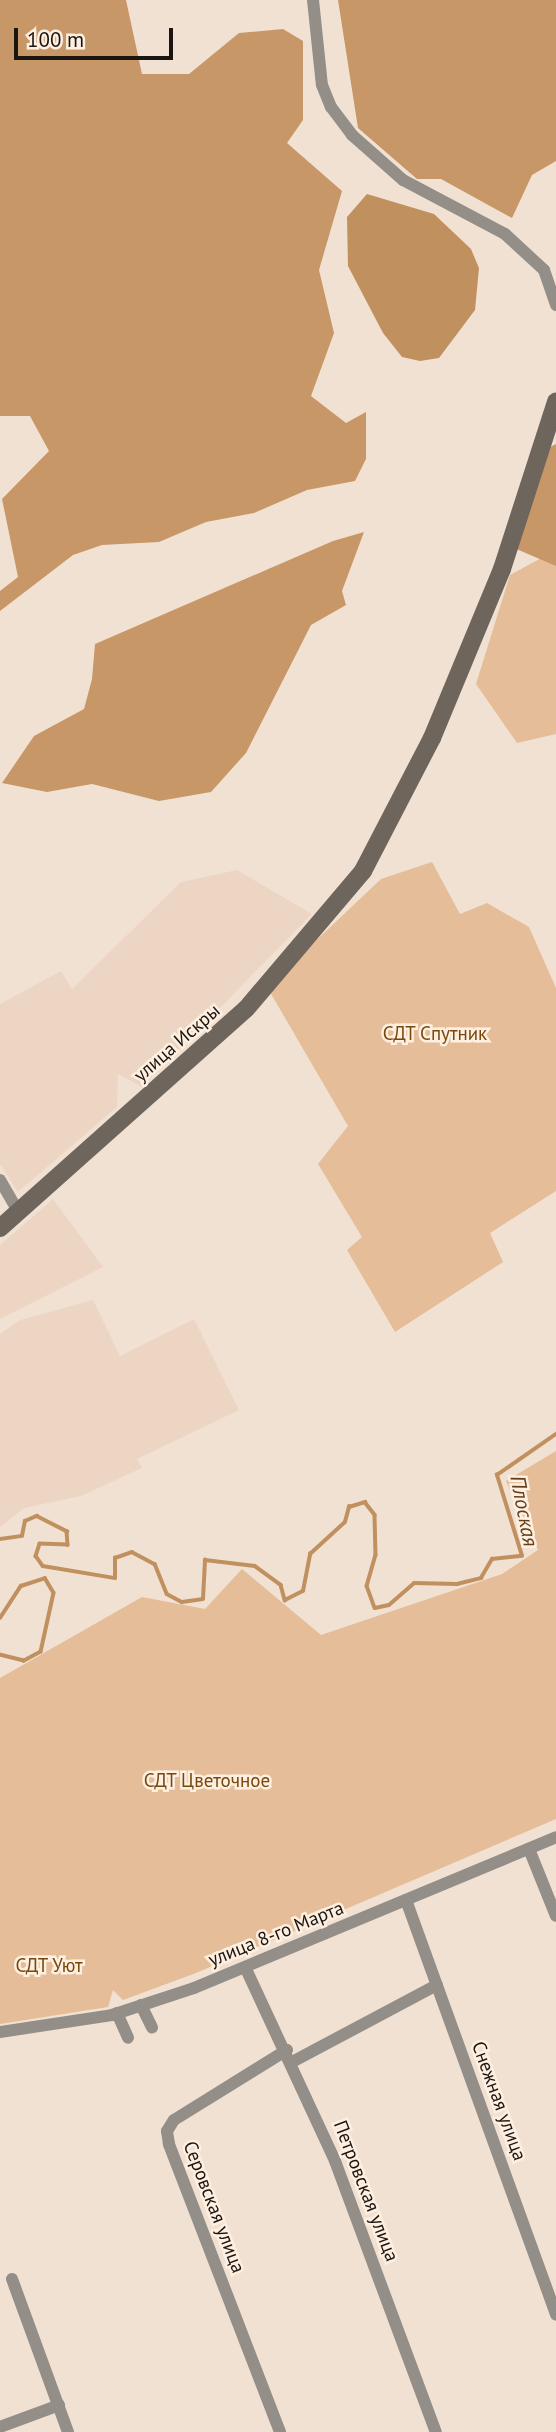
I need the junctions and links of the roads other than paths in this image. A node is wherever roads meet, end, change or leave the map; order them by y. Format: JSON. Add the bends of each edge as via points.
{"nodes":[{"id":1,"x":313,"y":0,"type":"edge"},
{"id":2,"x":556,"y":305,"type":"edge"},
{"id":3,"x":556,"y":402,"type":"edge"},
{"id":4,"x":0,"y":1180,"type":"edge"},
{"id":5,"x":19,"y":1211,"type":"junction"},
{"id":6,"x":0,"y":1228,"type":"edge"},
{"id":7,"x":556,"y":1837,"type":"edge"},
{"id":8,"x":528,"y":1849,"type":"junction"},
{"id":9,"x":406,"y":1900,"type":"junction"},
{"id":10,"x":556,"y":1916,"type":"edge"},
{"id":11,"x":246,"y":1969,"type":"junction"},
{"id":12,"x":437,"y":1985,"type":"junction"},
{"id":13,"x":141,"y":2005,"type":"junction"},
{"id":14,"x":117,"y":2013,"type":"junction"},
{"id":15,"x":152,"y":2028,"type":"dead end"},
{"id":16,"x":0,"y":2032,"type":"edge"},
{"id":17,"x":128,"y":2038,"type":"dead end"},
{"id":18,"x":290,"y":2056,"type":"junction"},
{"id":19,"x":12,"y":2279,"type":"dead end"},
{"id":20,"x":556,"y":2315,"type":"edge"},
{"id":21,"x":59,"y":2405,"type":"junction"},
{"id":22,"x":0,"y":2427,"type":"edge"},
{"id":23,"x":68,"y":2432,"type":"edge"},
{"id":24,"x":280,"y":2432,"type":"edge"},
{"id":25,"x":436,"y":2432,"type":"edge"}],
"edges":[{"from":1,"to":2,"type":"street","via":[[322,85],[331,107],[352,135],[403,180],[505,234],[544,270]]},
{"from":3,"to":5,"type":"main road","name":"улица Искры","via":[[502,569],[432,738],[363,871],[246,1009]]},
{"from":4,"to":5,"type":"street"},
{"from":5,"to":6,"type":"main road","name":"улица Искры"},
{"from":7,"to":8,"type":"street","name":"улица 8-го Марта"},
{"from":8,"to":9,"type":"street","name":"улица 8-го Марта"},
{"from":8,"to":10,"type":"street"},
{"from":9,"to":11,"type":"street","name":"улица 8-го Марта"},
{"from":9,"to":12,"type":"street","name":"Снежная улица"},
{"from":11,"to":13,"type":"street","name":"улица 8-го Марта"},
{"from":11,"to":18,"type":"street","name":"Петровская улица"},
{"from":12,"to":18,"type":"street"},
{"from":12,"to":20,"type":"street","name":"Снежная улица"},
{"from":13,"to":14,"type":"street","name":"улица 8-го Марта"},
{"from":13,"to":15,"type":"street"},
{"from":14,"to":16,"type":"street","name":"улица 8-го Марта"},
{"from":14,"to":17,"type":"street"},
{"from":18,"to":24,"type":"street","name":"Серовская улица","via":[[174,2120],[167,2131]]},
{"from":18,"to":25,"type":"street","name":"Петровская улица","via":[[335,2161]]},
{"from":19,"to":21,"type":"street"},
{"from":21,"to":22,"type":"street"},
{"from":21,"to":23,"type":"street"}]}
